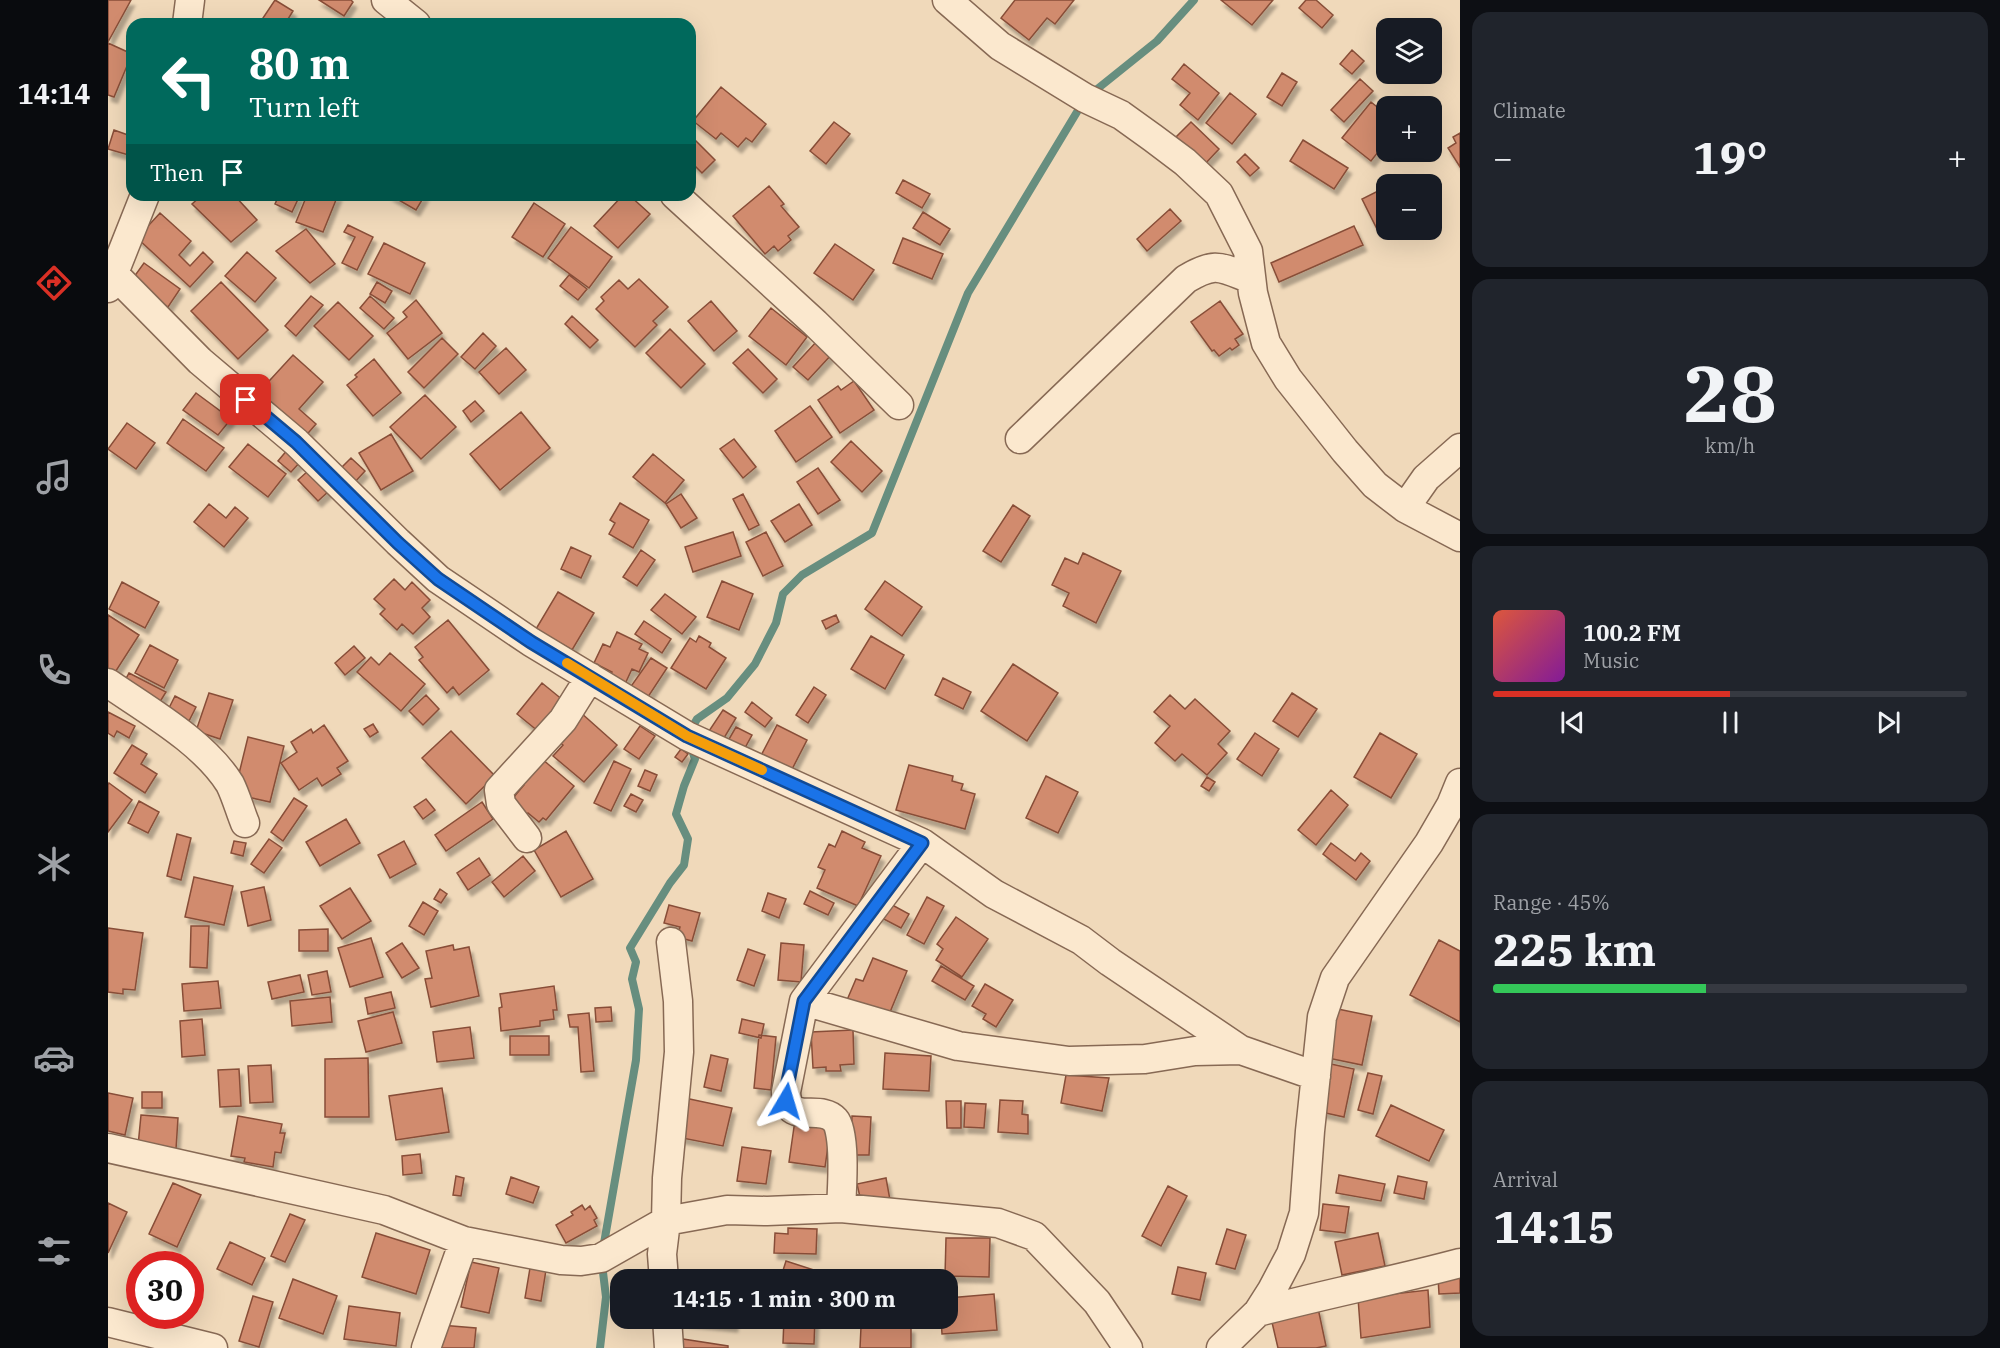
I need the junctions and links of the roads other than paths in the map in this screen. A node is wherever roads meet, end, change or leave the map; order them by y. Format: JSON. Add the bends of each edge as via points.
{"nodes":[{"id":1,"x":190,"y":0,"type":"edge"},
{"id":2,"x":386,"y":0,"type":"edge"},
{"id":3,"x":947,"y":0,"type":"edge"},
{"id":4,"x":188,"y":18,"type":"edge"},
{"id":5,"x":408,"y":18,"type":"edge"},
{"id":6,"x":143,"y":201,"type":"edge"},
{"id":7,"x":682,"y":201,"type":"edge"},
{"id":8,"x":1251,"y":279,"type":"junction"},
{"id":9,"x":111,"y":281,"type":"edge"},
{"id":10,"x":899,"y":405,"type":"dead end"},
{"id":11,"x":1020,"y":439,"type":"dead end"},
{"id":12,"x":1460,"y":448,"type":"edge"},
{"id":13,"x":1405,"y":508,"type":"junction"},
{"id":14,"x":1460,"y":537,"type":"edge"},
{"id":15,"x":590,"y":677,"type":"junction"},
{"id":16,"x":108,"y":683,"type":"edge"},
{"id":17,"x":1460,"y":783,"type":"edge"},
{"id":18,"x":245,"y":823,"type":"dead end"},
{"id":19,"x":527,"y":838,"type":"dead end"},
{"id":20,"x":922,"y":843,"type":"junction"},
{"id":21,"x":671,"y":942,"type":"dead end"},
{"id":22,"x":804,"y":1001,"type":"junction"},
{"id":23,"x":1241,"y":1050,"type":"junction"},
{"id":24,"x":1316,"y":1076,"type":"junction"},
{"id":25,"x":108,"y":1148,"type":"edge"},
{"id":26,"x":841,"y":1208,"type":"junction"},
{"id":27,"x":666,"y":1221,"type":"junction"},
{"id":28,"x":464,"y":1241,"type":"junction"},
{"id":29,"x":1460,"y":1263,"type":"edge"},
{"id":30,"x":663,"y":1269,"type":"edge"},
{"id":31,"x":1258,"y":1312,"type":"junction"},
{"id":32,"x":108,"y":1322,"type":"edge"},
{"id":33,"x":668,"y":1329,"type":"edge"},
{"id":34,"x":213,"y":1348,"type":"edge"},
{"id":35,"x":426,"y":1348,"type":"edge"},
{"id":36,"x":669,"y":1348,"type":"edge"},
{"id":37,"x":1128,"y":1348,"type":"edge"},
{"id":38,"x":1221,"y":1348,"type":"edge"}],
"edges":[{"from":1,"to":4,"type":"street"},
{"from":2,"to":5,"type":"street"},
{"from":3,"to":8,"type":"street","via":[[1000,46],[1120,115],[1185,162],[1219,194],[1248,251]]},
{"from":6,"to":9,"type":"street"},
{"from":7,"to":10,"type":"street"},
{"from":8,"to":11,"type":"street","via":[[1222,268],[1206,267],[1186,279]]},
{"from":8,"to":13,"type":"street","via":[[1266,342],[1288,379],[1375,485]]},
{"from":9,"to":15,"type":"street","via":[[296,442],[438,579]]},
{"from":12,"to":13,"type":"street","via":[[1426,478]]},
{"from":13,"to":14,"type":"street"},
{"from":15,"to":19,"type":"street","via":[[563,720],[499,790],[501,804]]},
{"from":15,"to":20,"type":"street","via":[[687,736]]},
{"from":16,"to":18,"type":"street","via":[[173,727],[199,750],[230,785]]},
{"from":17,"to":24,"type":"street","via":[[1429,843],[1335,978],[1322,1017]]},
{"from":20,"to":22,"type":"street"},
{"from":20,"to":23,"type":"street","via":[[994,894],[1081,939]]},
{"from":21,"to":27,"type":"street","via":[[679,1052]]},
{"from":22,"to":23,"type":"street","via":[[958,1046],[1069,1061]]},
{"from":22,"to":26,"type":"street","via":[[786,1101],[797,1112],[828,1115],[837,1121],[841,1142]]},
{"from":23,"to":24,"type":"street"},
{"from":24,"to":31,"type":"street","via":[[1304,1213],[1291,1254]]},
{"from":25,"to":28,"type":"street","via":[[384,1210]]},
{"from":26,"to":27,"type":"street","via":[[727,1210]]},
{"from":26,"to":37,"type":"street","via":[[998,1223],[1034,1236],[1097,1302]]},
{"from":27,"to":28,"type":"street","via":[[601,1258],[581,1261]]},
{"from":27,"to":30,"type":"street"},
{"from":28,"to":35,"type":"street"},
{"from":29,"to":31,"type":"street"},
{"from":31,"to":38,"type":"street"},
{"from":32,"to":34,"type":"street"},
{"from":33,"to":36,"type":"street"}]}
